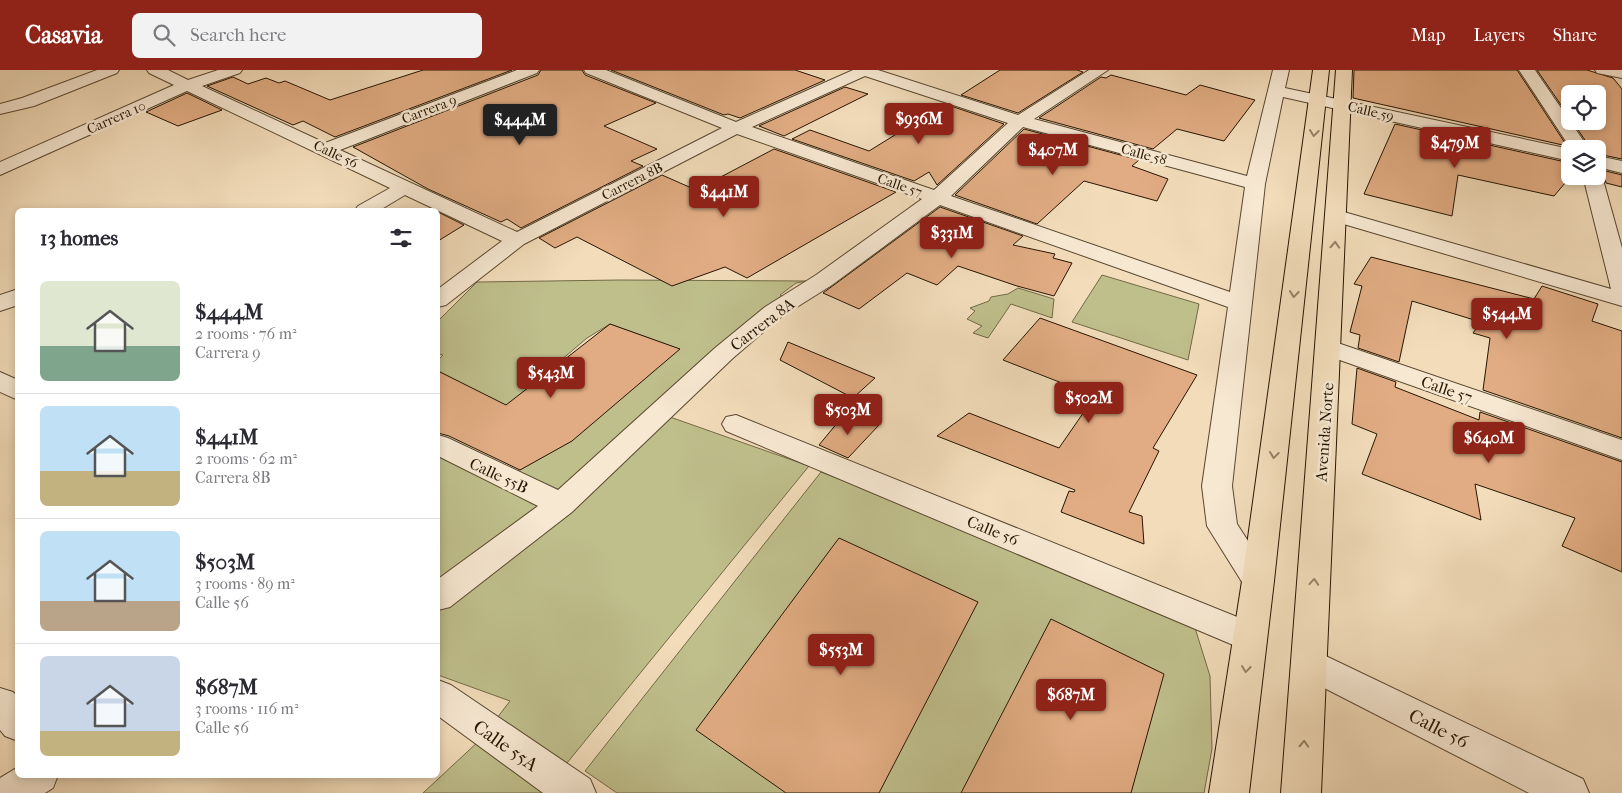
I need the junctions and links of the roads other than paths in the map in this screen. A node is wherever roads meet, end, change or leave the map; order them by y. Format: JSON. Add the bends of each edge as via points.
{"nodes":[{"id":1,"x":111,"y":70,"type":"edge"},
{"id":2,"x":155,"y":70,"type":"edge"},
{"id":3,"x":234,"y":70,"type":"edge"},
{"id":4,"x":531,"y":70,"type":"edge"},
{"id":5,"x":592,"y":70,"type":"edge"},
{"id":6,"x":864,"y":70,"type":"edge"},
{"id":7,"x":1100,"y":70,"type":"edge"},
{"id":8,"x":1344,"y":70,"type":"edge"},
{"id":9,"x":1527,"y":70,"type":"edge"},
{"id":10,"x":1603,"y":70,"type":"edge"},
{"id":11,"x":1622,"y":73,"type":"edge"},
{"id":12,"x":1304,"y":83,"type":"edge"},
{"id":13,"x":188,"y":85,"type":"junction"},
{"id":14,"x":0,"y":109,"type":"edge"},
{"id":15,"x":1020,"y":121,"type":"junction"},
{"id":16,"x":736,"y":128,"type":"junction"},
{"id":17,"x":1574,"y":140,"type":"edge"},
{"id":18,"x":326,"y":149,"type":"junction"},
{"id":19,"x":1561,"y":153,"type":"edge"},
{"id":20,"x":1606,"y":164,"type":"edge"},
{"id":21,"x":1622,"y":167,"type":"edge"},
{"id":22,"x":0,"y":169,"type":"edge"},
{"id":23,"x":1255,"y":184,"type":"junction"},
{"id":24,"x":1594,"y":185,"type":"edge"},
{"id":25,"x":405,"y":186,"type":"junction"},
{"id":26,"x":937,"y":198,"type":"junction"},
{"id":27,"x":369,"y":208,"type":"edge"},
{"id":28,"x":1337,"y":216,"type":"junction"},
{"id":29,"x":517,"y":240,"type":"junction"},
{"id":30,"x":1622,"y":288,"type":"edge"},
{"id":31,"x":15,"y":297,"type":"edge"},
{"id":32,"x":440,"y":298,"type":"edge"},
{"id":33,"x":1622,"y":299,"type":"edge"},
{"id":34,"x":1239,"y":303,"type":"junction"},
{"id":35,"x":0,"y":304,"type":"edge"},
{"id":36,"x":1329,"y":348,"type":"junction"},
{"id":37,"x":0,"y":380,"type":"edge"},
{"id":38,"x":15,"y":390,"type":"edge"},
{"id":39,"x":736,"y":424,"type":"dead end"},
{"id":40,"x":440,"y":447,"type":"edge"},
{"id":41,"x":1622,"y":450,"type":"edge"},
{"id":42,"x":561,"y":504,"type":"junction"},
{"id":43,"x":1258,"y":581,"type":"junction"},
{"id":44,"x":440,"y":595,"type":"edge"},
{"id":45,"x":1250,"y":637,"type":"junction"},
{"id":46,"x":1309,"y":663,"type":"junction"},
{"id":47,"x":440,"y":697,"type":"edge"},
{"id":48,"x":0,"y":704,"type":"edge"},
{"id":49,"x":15,"y":721,"type":"edge"},
{"id":50,"x":34,"y":778,"type":"edge"},
{"id":51,"x":12,"y":793,"type":"edge"},
{"id":52,"x":576,"y":793,"type":"edge"},
{"id":53,"x":1229,"y":793,"type":"edge"},
{"id":54,"x":1302,"y":793,"type":"edge"},
{"id":55,"x":1569,"y":793,"type":"edge"}],
"edges":[{"from":1,"to":14,"type":"street","via":[[28,102]]},
{"from":2,"to":13,"type":"street","name":"Calle 56"},
{"from":3,"to":13,"type":"street","name":"Carrera 10"},
{"from":4,"to":18,"type":"street","name":"Carrera 9"},
{"from":5,"to":16,"type":"street","name":"Calle 57"},
{"from":6,"to":15,"type":"street","name":"Calle 58"},
{"from":6,"to":16,"type":"street","name":"Carrera 8B"},
{"from":7,"to":15,"type":"street","name":"Carrera 8A"},
{"from":8,"to":12,"type":"main road","name":"Avenida Norte"},
{"from":9,"to":17,"type":"street"},
{"from":10,"to":11,"type":"street"},
{"from":12,"to":19,"type":"street","name":"Calle 59"},
{"from":12,"to":23,"type":"street","name":"Avenida Norte"},
{"from":12,"to":28,"type":"main road","name":"Avenida Norte"},
{"from":12,"to":43,"type":"main road","name":"Avenida Norte","one_way":true},
{"from":13,"to":18,"type":"street","name":"Calle 56"},
{"from":13,"to":22,"type":"street","name":"Carrera 10"},
{"from":15,"to":23,"type":"street","name":"Calle 58"},
{"from":15,"to":26,"type":"street","name":"Carrera 8A"},
{"from":16,"to":26,"type":"street","name":"Calle 57"},
{"from":16,"to":29,"type":"street","name":"Carrera 8B"},
{"from":18,"to":25,"type":"street","name":"Calle 56"},
{"from":20,"to":21,"type":"street"},
{"from":23,"to":34,"type":"street","name":"Avenida Norte"},
{"from":24,"to":30,"type":"street"},
{"from":25,"to":27,"type":"street"},
{"from":25,"to":29,"type":"street","name":"Calle 56"},
{"from":26,"to":34,"type":"street","name":"Calle 57"},
{"from":26,"to":42,"type":"street","name":"Carrera 8A","via":[[824,280],[773,312],[724,353]]},
{"from":28,"to":33,"type":"street"},
{"from":36,"to":28,"type":"main road","name":"Avenida Norte","one_way":true},
{"from":29,"to":32,"type":"street","name":"Carrera 8B"},
{"from":31,"to":35,"type":"street"},
{"from":34,"to":43,"type":"street","name":"Avenida Norte","via":[[1217,486],[1222,526]]},
{"from":36,"to":41,"type":"street","name":"Calle 57"},
{"from":46,"to":36,"type":"main road","name":"Avenida Norte","one_way":true},
{"from":37,"to":38,"type":"street"},
{"from":39,"to":45,"type":"street","name":"Calle 56"},
{"from":40,"to":42,"type":"street","name":"Calle 55B"},
{"from":42,"to":44,"type":"street","name":"Carrera 8A"},
{"from":43,"to":45,"type":"main road","name":"Avenida Norte"},
{"from":45,"to":53,"type":"main road","name":"Avenida Norte","one_way":true},
{"from":54,"to":46,"type":"main road","name":"Avenida Norte","one_way":true},
{"from":46,"to":55,"type":"street","name":"Calle 56"},
{"from":47,"to":52,"type":"street","name":"Calle 55A"},
{"from":48,"to":49,"type":"street"},
{"from":50,"to":51,"type":"street"}]}
